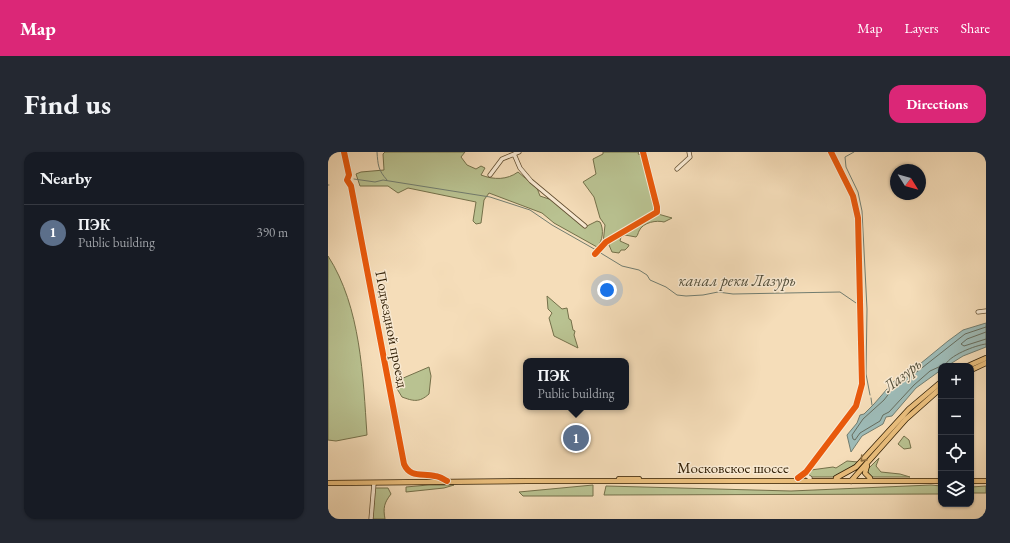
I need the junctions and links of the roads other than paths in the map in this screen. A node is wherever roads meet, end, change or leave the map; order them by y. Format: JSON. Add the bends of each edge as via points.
{"nodes":[{"id":1,"x":344,"y":152,"type":"edge"},
{"id":2,"x":519,"y":152,"type":"edge"},
{"id":3,"x":643,"y":152,"type":"edge"},
{"id":4,"x":689,"y":152,"type":"edge"},
{"id":5,"x":831,"y":152,"type":"edge"},
{"id":6,"x":514,"y":154,"type":"junction"},
{"id":7,"x":677,"y":169,"type":"dead end"},
{"id":8,"x":490,"y":175,"type":"dead end"},
{"id":9,"x":585,"y":226,"type":"dead end"},
{"id":10,"x":595,"y":254,"type":"dead end"},
{"id":11,"x":986,"y":310,"type":"edge"},
{"id":12,"x":978,"y":312,"type":"dead end"},
{"id":13,"x":986,"y":358,"type":"edge"},
{"id":14,"x":986,"y":362,"type":"edge"},
{"id":15,"x":974,"y":363,"type":"edge"},
{"id":16,"x":974,"y":368,"type":"edge"},
{"id":17,"x":938,"y":384,"type":"edge"},
{"id":18,"x":938,"y":390,"type":"edge"},
{"id":19,"x":898,"y":423,"type":"junction"},
{"id":20,"x":876,"y":448,"type":"junction"},
{"id":21,"x":868,"y":462,"type":"junction"},
{"id":22,"x":806,"y":472,"type":"junction"},
{"id":23,"x":798,"y":478,"type":"junction"},
{"id":24,"x":810,"y":478,"type":"junction"},
{"id":25,"x":836,"y":478,"type":"junction"},
{"id":26,"x":870,"y":478,"type":"junction"},
{"id":27,"x":852,"y":480,"type":"junction"},
{"id":28,"x":938,"y":480,"type":"edge"},
{"id":29,"x":938,"y":480,"type":"edge"},
{"id":30,"x":974,"y":480,"type":"edge"},
{"id":31,"x":986,"y":480,"type":"edge"},
{"id":32,"x":447,"y":481,"type":"junction"},
{"id":33,"x":597,"y":481,"type":"junction"},
{"id":34,"x":328,"y":483,"type":"edge"},
{"id":35,"x":374,"y":483,"type":"junction"},
{"id":36,"x":371,"y":519,"type":"edge"}],
"edges":[{"from":1,"to":32,"type":"street","name":"Подъездной проезд","via":[[349,175],[347,180],[351,186],[404,464],[411,474],[436,476]]},
{"from":2,"to":6,"type":"street"},
{"from":3,"to":10,"type":"street","via":[[657,210],[652,216],[606,242]]},
{"from":4,"to":7,"type":"street","via":[[688,160]]},
{"from":5,"to":22,"type":"street","via":[[853,196],[858,218],[862,384],[861,393],[852,412]]},
{"from":6,"to":8,"type":"street","via":[[499,162]]},
{"from":6,"to":9,"type":"street","via":[[520,168],[531,181]]},
{"from":11,"to":12,"type":"street"},
{"from":13,"to":15,"type":"main road"},
{"from":14,"to":16,"type":"main road"},
{"from":17,"to":19,"type":"main road"},
{"from":18,"to":19,"type":"main road"},
{"from":19,"to":20,"type":"main road"},
{"from":20,"to":21,"type":"main road"},
{"from":20,"to":25,"type":"main road","one_way":true,"via":[[852,470]]},
{"from":21,"to":26,"type":"main road","via":[[865,472]]},
{"from":21,"to":27,"type":"main road"},
{"from":22,"to":23,"type":"street"},
{"from":22,"to":24,"type":"street"},
{"from":23,"to":24,"type":"main road","name":"Московское шоссе"},
{"from":23,"to":33,"type":"main road","name":"Московское шоссе"},
{"from":24,"to":25,"type":"main road","name":"Московское шоссе"},
{"from":25,"to":27,"type":"main road","name":"Московское шоссе"},
{"from":26,"to":27,"type":"main road","name":"Московское шоссе"},
{"from":26,"to":28,"type":"main road","name":"Московское шоссе"},
{"from":27,"to":29,"type":"main road","name":"Московское шоссе"},
{"from":27,"to":33,"type":"main road","name":"Московское шоссе"},
{"from":30,"to":31,"type":"main road"},
{"from":32,"to":33,"type":"main road","name":"Московское шоссе"},
{"from":32,"to":35,"type":"main road","name":"Московское шоссе"},
{"from":34,"to":35,"type":"main road","name":"Московское шоссе"},
{"from":35,"to":36,"type":"street"}]}
